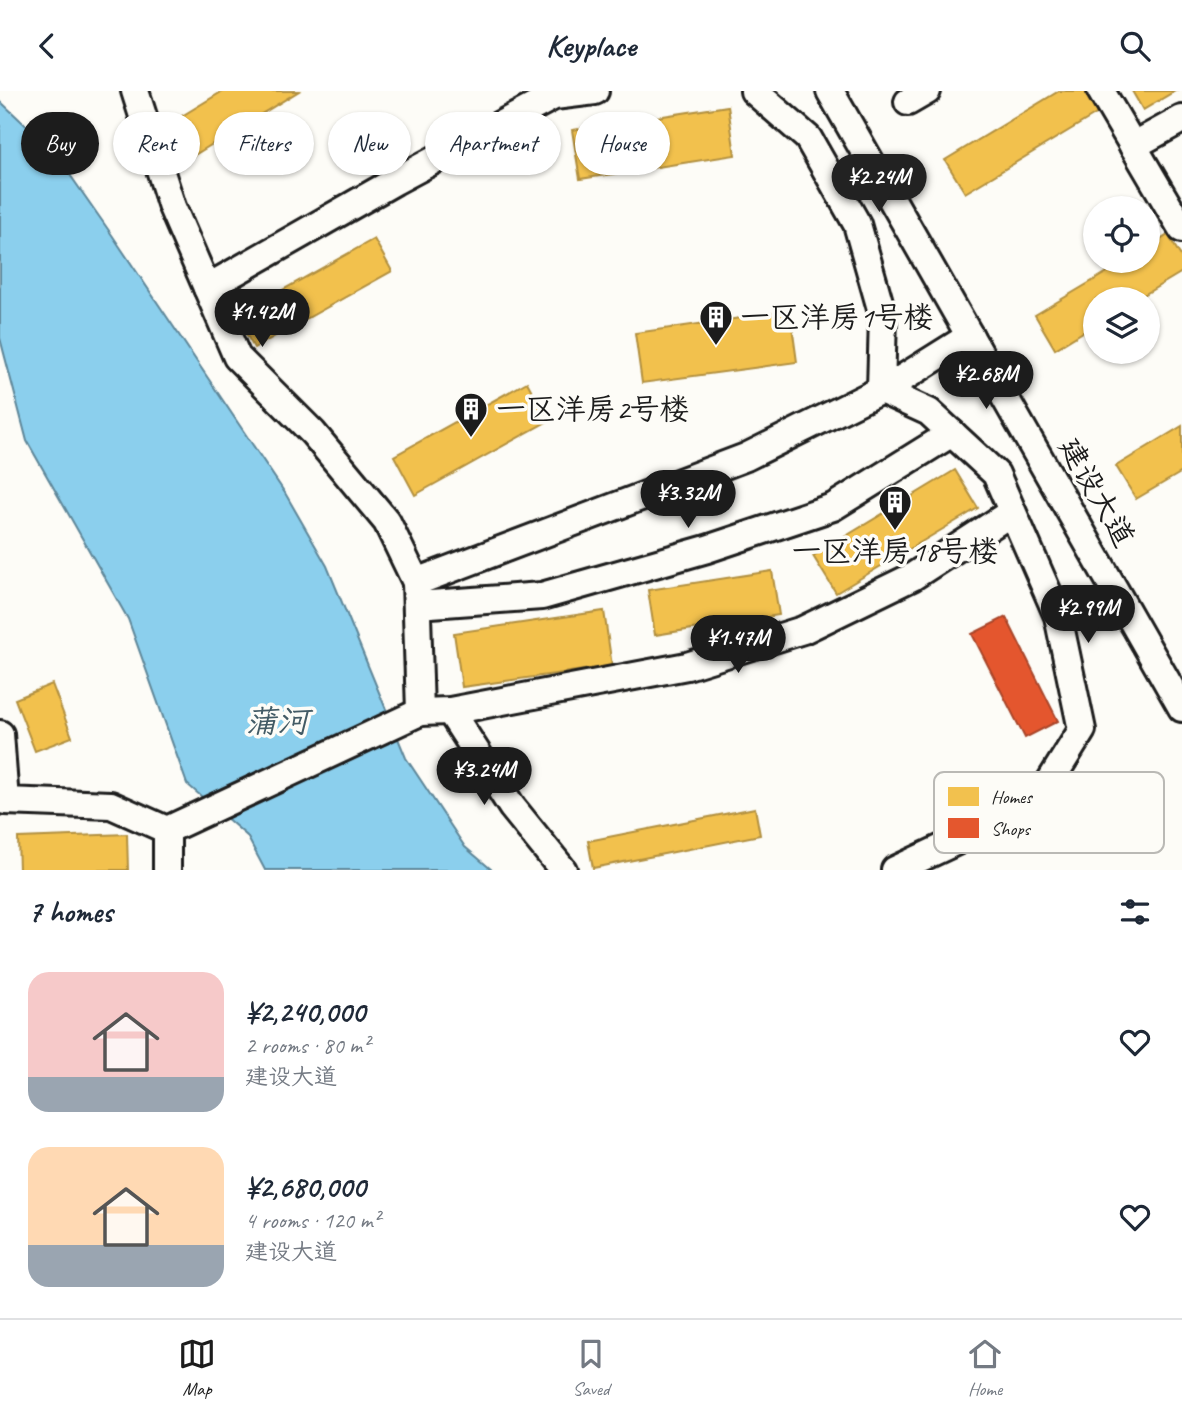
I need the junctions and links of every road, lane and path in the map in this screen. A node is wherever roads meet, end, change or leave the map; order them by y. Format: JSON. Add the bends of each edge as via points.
{"nodes":[{"id":1,"x":135,"y":91,"type":"edge"},
{"id":2,"x":595,"y":91,"type":"edge"},
{"id":3,"x":754,"y":91,"type":"edge"},
{"id":4,"x":830,"y":91,"type":"edge"},
{"id":5,"x":1101,"y":91,"type":"edge"},
{"id":6,"x":1182,"y":119,"type":"edge"},
{"id":7,"x":1133,"y":146,"type":"junction"},
{"id":8,"x":1182,"y":229,"type":"edge"},
{"id":9,"x":207,"y":288,"type":"junction"},
{"id":10,"x":970,"y":335,"type":"junction"},
{"id":11,"x":881,"y":390,"type":"junction"},
{"id":12,"x":952,"y":433,"type":"junction"},
{"id":13,"x":1012,"y":512,"type":"junction"},
{"id":14,"x":416,"y":594,"type":"junction"},
{"id":15,"x":1182,"y":708,"type":"edge"},
{"id":16,"x":450,"y":711,"type":"junction"},
{"id":17,"x":421,"y":712,"type":"junction"},
{"id":18,"x":0,"y":734,"type":"edge"},
{"id":19,"x":1056,"y":772,"type":"edge"},
{"id":20,"x":3,"y":801,"type":"edge"},
{"id":21,"x":167,"y":830,"type":"junction"},
{"id":22,"x":934,"y":852,"type":"edge"},
{"id":23,"x":167,"y":870,"type":"edge"},
{"id":24,"x":563,"y":870,"type":"edge"},
{"id":25,"x":895,"y":870,"type":"edge"}],
"edges":[{"from":1,"to":9,"type":"street","via":[[172,207]]},
{"from":2,"to":9,"type":"street","via":[[554,96]]},
{"from":3,"to":11,"type":"street","via":[[808,138],[857,224],[883,316]]},
{"from":4,"to":10,"type":"street","name":"建设大道"},
{"from":5,"to":7,"type":"street"},
{"from":6,"to":7,"type":"street"},
{"from":7,"to":8,"type":"street"},
{"from":9,"to":14,"type":"street","via":[[237,357],[313,433],[387,522]]},
{"from":10,"to":11,"type":"street"},
{"from":10,"to":15,"type":"street","name":"建设大道"},
{"from":11,"to":12,"type":"street","via":[[929,412]]},
{"from":11,"to":14,"type":"street","via":[[746,457]]},
{"from":12,"to":13,"type":"street","via":[[996,474]]},
{"from":12,"to":14,"type":"street","via":[[833,507],[707,549],[542,596]]},
{"from":13,"to":16,"type":"street","via":[[912,577],[803,630],[687,666]]},
{"from":13,"to":19,"type":"street","via":[[1058,616],[1082,730]]},
{"from":14,"to":17,"type":"street"},
{"from":16,"to":17,"type":"street"},
{"from":16,"to":24,"type":"street","via":[[512,807]]},
{"from":17,"to":21,"type":"street"},
{"from":18,"to":20,"type":"street"},
{"from":20,"to":21,"type":"street","via":[[111,805]]},
{"from":21,"to":23,"type":"street"},
{"from":22,"to":25,"type":"street"}]}
